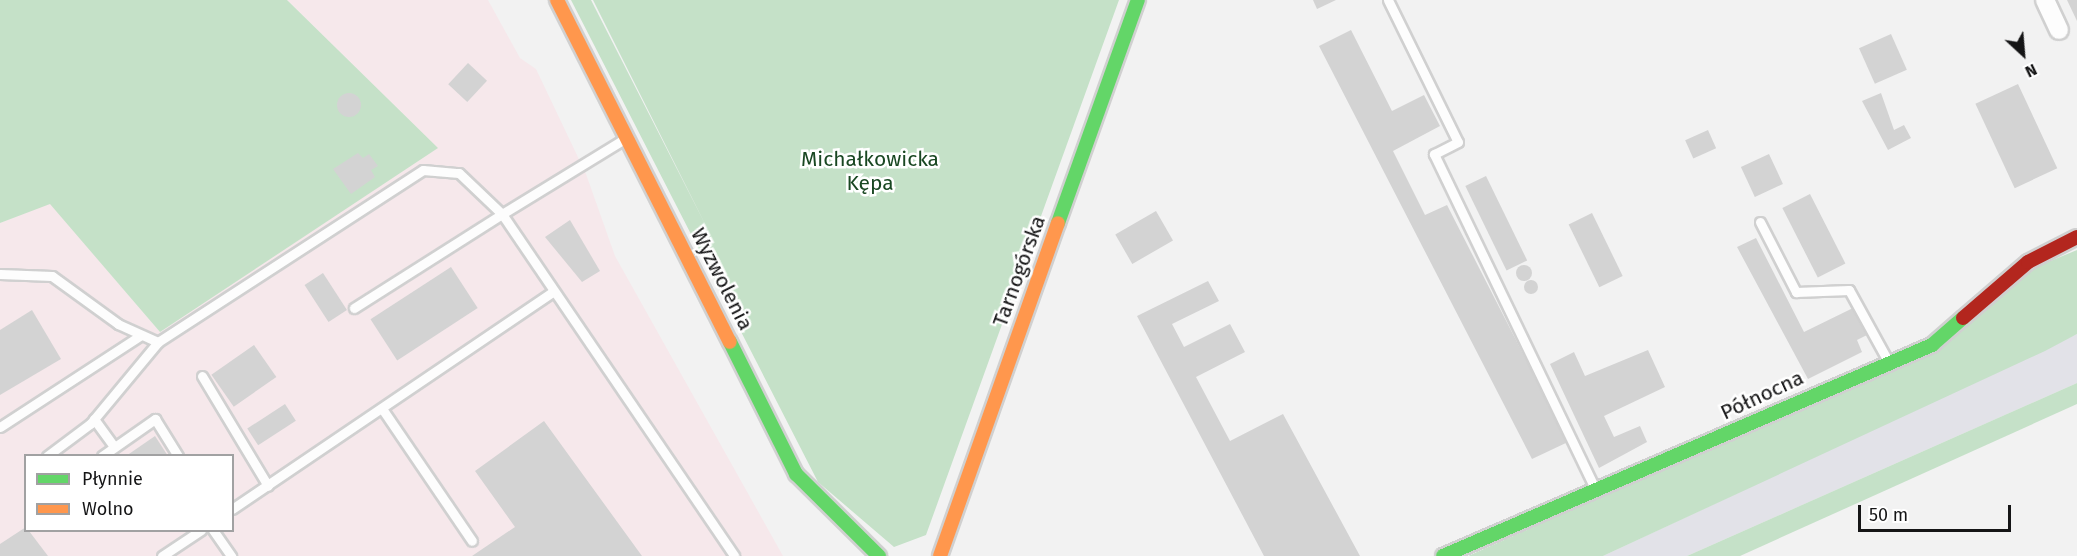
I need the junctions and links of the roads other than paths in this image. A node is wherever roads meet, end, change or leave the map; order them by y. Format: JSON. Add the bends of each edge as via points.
{"nodes":[{"id":1,"x":556,"y":0,"type":"edge"},
{"id":2,"x":1138,"y":0,"type":"edge"},
{"id":3,"x":1388,"y":0,"type":"edge"},
{"id":4,"x":2044,"y":0,"type":"edge"},
{"id":5,"x":2059,"y":30,"type":"dead end"},
{"id":6,"x":628,"y":137,"type":"junction"},
{"id":7,"x":502,"y":214,"type":"junction"},
{"id":8,"x":1760,"y":222,"type":"dead end"},
{"id":9,"x":2077,"y":237,"type":"edge"},
{"id":10,"x":0,"y":274,"type":"edge"},
{"id":11,"x":552,"y":292,"type":"junction"},
{"id":12,"x":354,"y":308,"type":"dead end"},
{"id":13,"x":141,"y":335,"type":"junction"},
{"id":14,"x":158,"y":342,"type":"junction"},
{"id":15,"x":1888,"y":361,"type":"junction"},
{"id":16,"x":202,"y":376,"type":"dead end"},
{"id":17,"x":383,"y":410,"type":"junction"},
{"id":18,"x":94,"y":420,"type":"junction"},
{"id":19,"x":0,"y":427,"type":"edge"},
{"id":20,"x":113,"y":446,"type":"junction"},
{"id":21,"x":49,"y":454,"type":"edge"},
{"id":22,"x":104,"y":454,"type":"edge"},
{"id":23,"x":177,"y":454,"type":"edge"},
{"id":24,"x":268,"y":486,"type":"junction"},
{"id":25,"x":1597,"y":490,"type":"junction"},
{"id":26,"x":234,"y":509,"type":"edge"},
{"id":27,"x":198,"y":532,"type":"edge"},
{"id":28,"x":214,"y":532,"type":"edge"},
{"id":29,"x":472,"y":541,"type":"dead end"},
{"id":30,"x":162,"y":556,"type":"edge"},
{"id":31,"x":231,"y":556,"type":"edge"},
{"id":32,"x":734,"y":556,"type":"edge"},
{"id":33,"x":879,"y":556,"type":"edge"},
{"id":34,"x":940,"y":556,"type":"edge"},
{"id":35,"x":1443,"y":556,"type":"edge"}],
"edges":[{"from":1,"to":6,"type":"street","name":"Wyzwolenia"},
{"from":2,"to":34,"type":"street","name":"Tarnogórska"},
{"from":3,"to":25,"type":"lane","via":[[1458,142],[1434,154]]},
{"from":4,"to":5,"type":"street"},
{"from":6,"to":7,"type":"lane"},
{"from":6,"to":33,"type":"street","name":"Wyzwolenia","via":[[796,474]]},
{"from":7,"to":11,"type":"lane"},
{"from":7,"to":12,"type":"lane"},
{"from":7,"to":14,"type":"lane","via":[[459,173],[423,170]]},
{"from":8,"to":15,"type":"lane","via":[[1796,292],[1849,290]]},
{"from":9,"to":15,"type":"street","name":"Północna","via":[[2028,262],[1952,332]]},
{"from":10,"to":13,"type":"lane","via":[[52,276],[118,324]]},
{"from":11,"to":17,"type":"lane"},
{"from":11,"to":32,"type":"lane"},
{"from":13,"to":14,"type":"lane"},
{"from":13,"to":19,"type":"lane"},
{"from":14,"to":18,"type":"lane"},
{"from":15,"to":25,"type":"street","name":"Północna"},
{"from":16,"to":24,"type":"lane"},
{"from":17,"to":24,"type":"lane"},
{"from":17,"to":29,"type":"lane"},
{"from":18,"to":20,"type":"lane"},
{"from":18,"to":21,"type":"lane"},
{"from":20,"to":22,"type":"lane"},
{"from":20,"to":23,"type":"lane","via":[[155,419]]},
{"from":24,"to":26,"type":"lane"},
{"from":25,"to":35,"type":"street","name":"Północna"},
{"from":27,"to":30,"type":"lane"},
{"from":28,"to":31,"type":"lane"}]}
